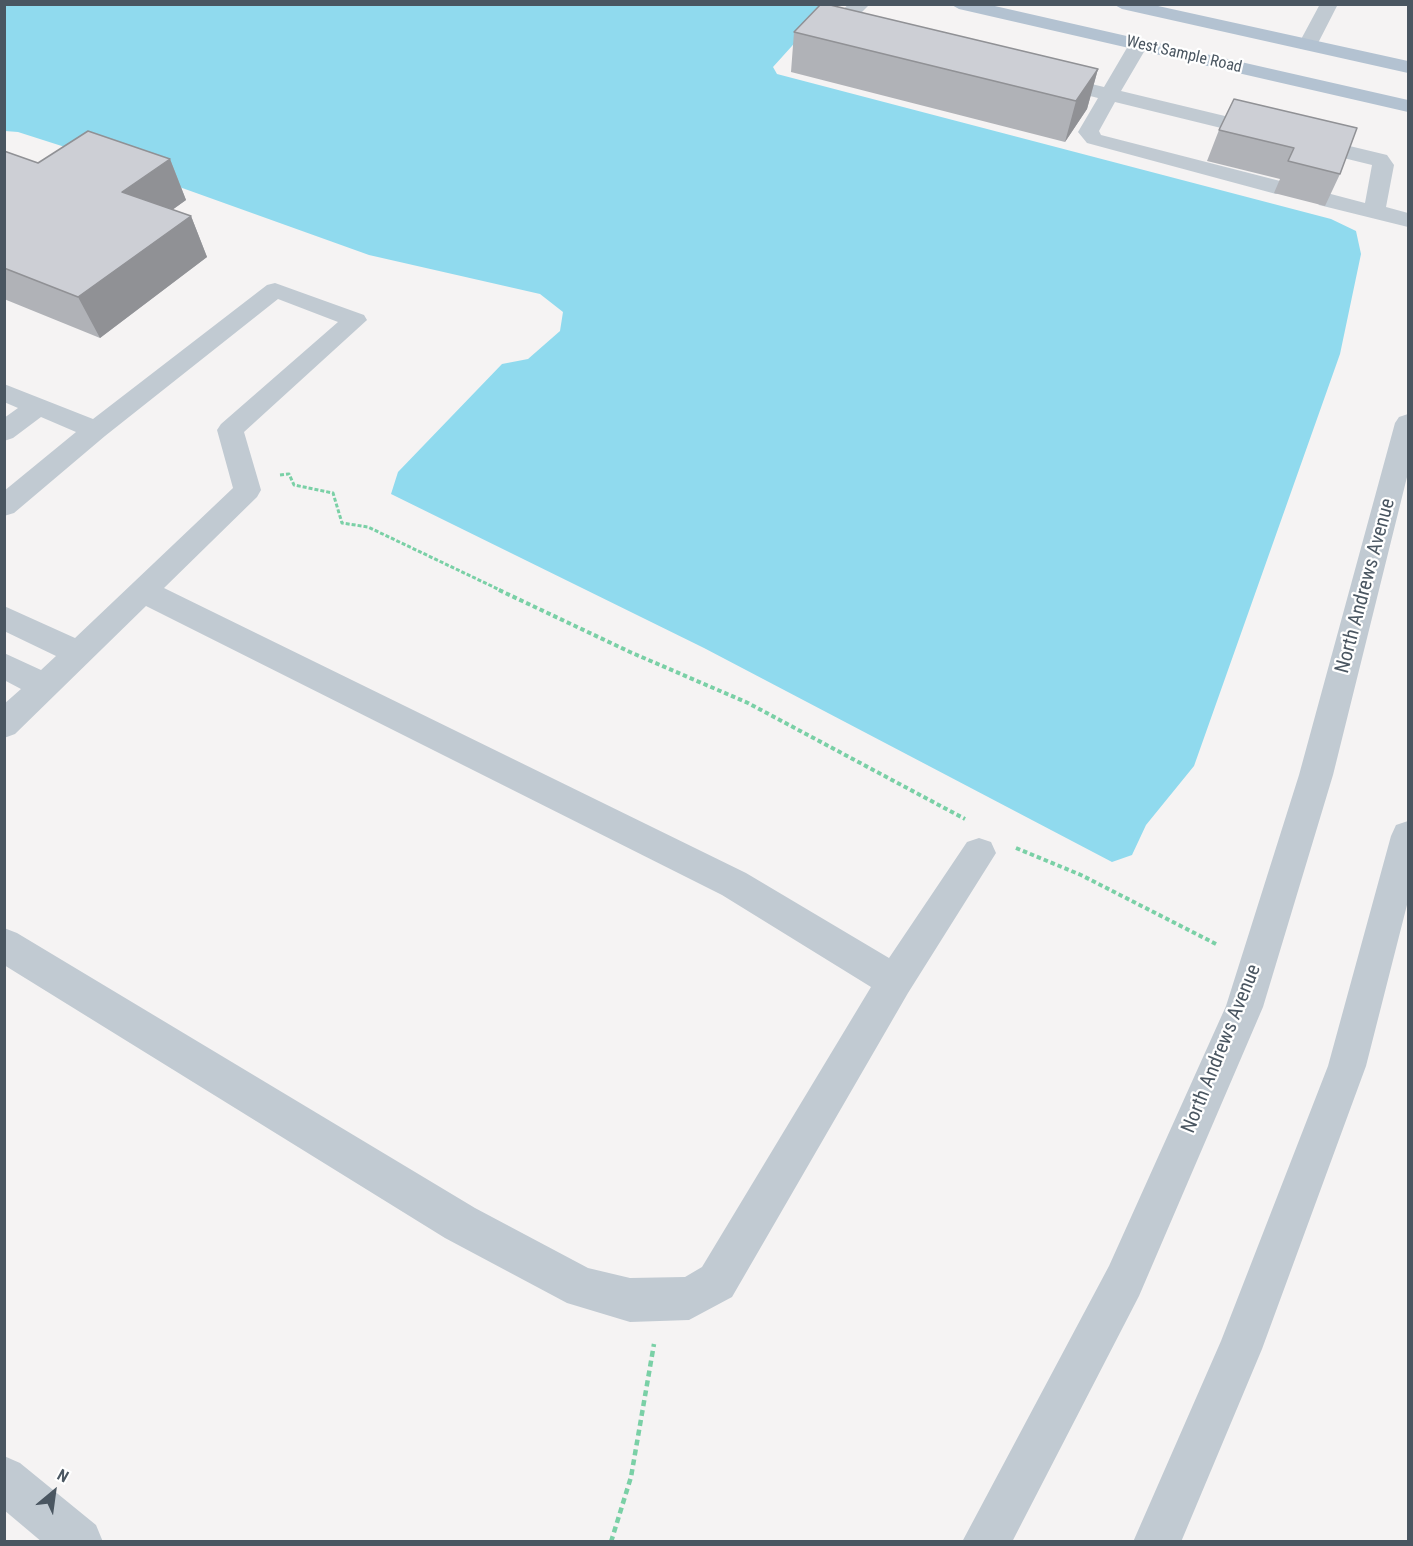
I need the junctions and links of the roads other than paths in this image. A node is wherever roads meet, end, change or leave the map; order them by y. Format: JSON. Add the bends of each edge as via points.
{"nodes":[{"id":1,"x":861,"y":4,"type":"edge"},
{"id":2,"x":959,"y":4,"type":"edge"},
{"id":3,"x":1122,"y":4,"type":"edge"},
{"id":4,"x":1329,"y":4,"type":"edge"},
{"id":5,"x":870,"y":37,"type":"edge"},
{"id":6,"x":1138,"y":45,"type":"junction"},
{"id":7,"x":1308,"y":45,"type":"junction"},
{"id":8,"x":1408,"y":68,"type":"edge"},
{"id":9,"x":1037,"y":77,"type":"edge"},
{"id":10,"x":1109,"y":94,"type":"junction"},
{"id":11,"x":1408,"y":106,"type":"edge"},
{"id":12,"x":1276,"y":187,"type":"dead end"},
{"id":13,"x":1327,"y":200,"type":"edge"},
{"id":14,"x":1363,"y":208,"type":"junction"},
{"id":15,"x":1408,"y":220,"type":"edge"},
{"id":16,"x":4,"y":392,"type":"edge"},
{"id":17,"x":38,"y":406,"type":"junction"},
{"id":18,"x":1408,"y":423,"type":"edge"},
{"id":19,"x":96,"y":430,"type":"junction"},
{"id":20,"x":4,"y":432,"type":"edge"},
{"id":21,"x":4,"y":506,"type":"edge"},
{"id":22,"x":143,"y":591,"type":"junction"},
{"id":23,"x":4,"y":617,"type":"edge"},
{"id":24,"x":78,"y":653,"type":"junction"},
{"id":25,"x":4,"y":666,"type":"edge"},
{"id":26,"x":44,"y":687,"type":"junction"},
{"id":27,"x":4,"y":725,"type":"edge"},
{"id":28,"x":1408,"y":836,"type":"edge"},
{"id":29,"x":1000,"y":844,"type":"road end"},
{"id":30,"x":4,"y":945,"type":"edge"},
{"id":31,"x":896,"y":981,"type":"junction"},
{"id":32,"x":4,"y":1479,"type":"edge"},
{"id":33,"x":79,"y":1542,"type":"edge"},
{"id":34,"x":986,"y":1542,"type":"edge"},
{"id":35,"x":1157,"y":1542,"type":"edge"}],
"edges":[{"from":1,"to":5,"type":"street","via":[[837,29]]},
{"from":2,"to":6,"type":"main road","name":"West Sample Road"},
{"from":3,"to":7,"type":"main road","name":"West Sample Road"},
{"from":4,"to":7,"type":"street"},
{"from":6,"to":10,"type":"street"},
{"from":6,"to":11,"type":"main road","name":"West Sample Road"},
{"from":7,"to":8,"type":"main road","name":"West Sample Road"},
{"from":9,"to":10,"type":"street"},
{"from":10,"to":12,"type":"street","via":[[1088,132],[1094,139]]},
{"from":10,"to":14,"type":"street","via":[[1379,160],[1383,165],[1377,201]]},
{"from":13,"to":14,"type":"street"},
{"from":14,"to":15,"type":"street"},
{"from":16,"to":17,"type":"street"},
{"from":17,"to":19,"type":"street"},
{"from":17,"to":20,"type":"street"},
{"from":18,"to":34,"type":"street","name":"North Andrews Avenue","via":[[1316,775],[1244,1007],[1124,1281]]},
{"from":19,"to":21,"type":"street"},
{"from":19,"to":22,"type":"street","via":[[275,290],[355,320],[230,430],[247,490]]},
{"from":22,"to":24,"type":"street"},
{"from":22,"to":31,"type":"street","via":[[734,884]]},
{"from":23,"to":24,"type":"street"},
{"from":24,"to":26,"type":"street"},
{"from":25,"to":26,"type":"street"},
{"from":26,"to":27,"type":"street"},
{"from":28,"to":35,"type":"street","via":[[1347,1066],[1239,1349]]},
{"from":29,"to":31,"type":"street"},
{"from":30,"to":31,"type":"street","via":[[460,1223],[582,1288],[630,1300],[689,1298],[717,1282]]},
{"from":32,"to":33,"type":"street"}]}
